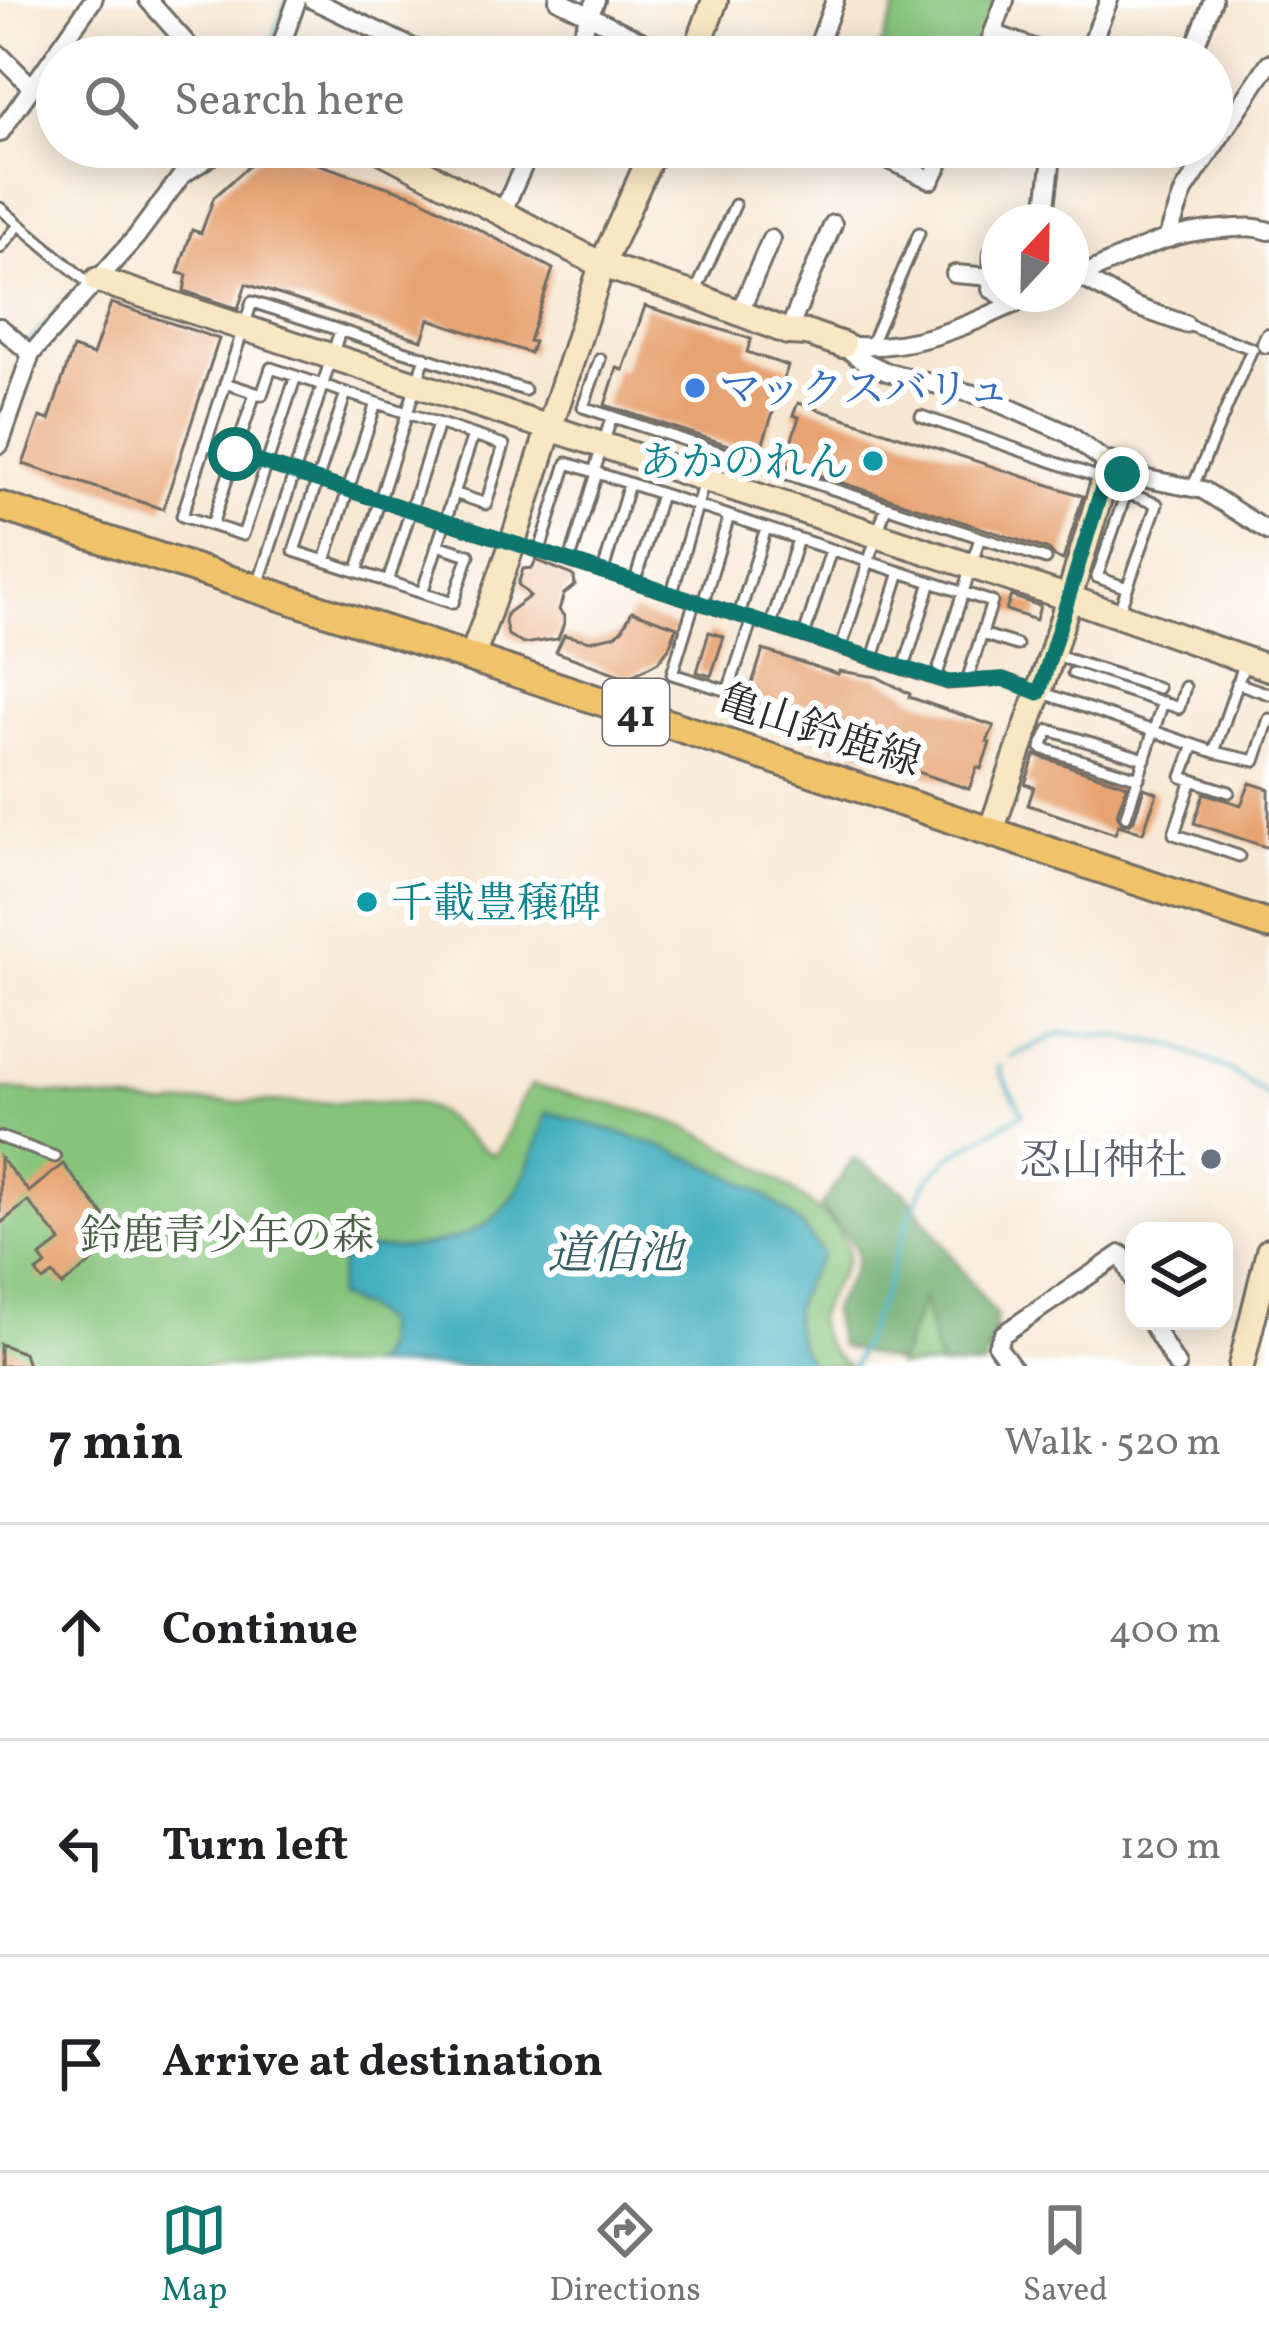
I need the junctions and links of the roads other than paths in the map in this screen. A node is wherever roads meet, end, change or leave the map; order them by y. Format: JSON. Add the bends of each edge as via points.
{"nodes":[{"id":1,"x":93,"y":0,"type":"edge"},
{"id":2,"x":148,"y":0,"type":"edge"},
{"id":3,"x":297,"y":0,"type":"edge"},
{"id":4,"x":313,"y":0,"type":"edge"},
{"id":5,"x":558,"y":0,"type":"edge"},
{"id":6,"x":716,"y":0,"type":"edge"},
{"id":7,"x":835,"y":0,"type":"edge"},
{"id":8,"x":1005,"y":0,"type":"edge"},
{"id":9,"x":1109,"y":0,"type":"edge"},
{"id":10,"x":1213,"y":0,"type":"edge"},
{"id":11,"x":593,"y":8,"type":"edge"},
{"id":12,"x":993,"y":33,"type":"junction"},
{"id":13,"x":67,"y":36,"type":"edge"},
{"id":14,"x":180,"y":36,"type":"edge"},
{"id":15,"x":284,"y":36,"type":"edge"},
{"id":16,"x":388,"y":36,"type":"edge"},
{"id":17,"x":581,"y":36,"type":"edge"},
{"id":18,"x":639,"y":36,"type":"edge"},
{"id":19,"x":702,"y":36,"type":"edge"},
{"id":20,"x":822,"y":36,"type":"edge"},
{"id":21,"x":992,"y":36,"type":"edge"},
{"id":22,"x":1001,"y":36,"type":"edge"},
{"id":23,"x":1095,"y":36,"type":"edge"},
{"id":24,"x":1199,"y":36,"type":"edge"},
{"id":25,"x":0,"y":55,"type":"edge"},
{"id":26,"x":1269,"y":63,"type":"edge"},
{"id":27,"x":36,"y":79,"type":"edge"},
{"id":28,"x":31,"y":86,"type":"junction"},
{"id":29,"x":1233,"y":114,"type":"edge"},
{"id":30,"x":0,"y":133,"type":"edge"},
{"id":31,"x":192,"y":168,"type":"edge"},
{"id":32,"x":416,"y":168,"type":"edge"},
{"id":33,"x":522,"y":168,"type":"edge"},
{"id":34,"x":641,"y":168,"type":"edge"},
{"id":35,"x":906,"y":168,"type":"edge"},
{"id":36,"x":938,"y":168,"type":"edge"},
{"id":37,"x":1051,"y":168,"type":"edge"},
{"id":38,"x":1198,"y":168,"type":"edge"},
{"id":39,"x":1046,"y":204,"type":"edge"},
{"id":40,"x":735,"y":205,"type":"dead end"},
{"id":41,"x":0,"y":208,"type":"edge"},
{"id":42,"x":502,"y":212,"type":"junction"},
{"id":43,"x":833,"y":224,"type":"dead end"},
{"id":44,"x":19,"y":225,"type":"junction"},
{"id":45,"x":1269,"y":231,"type":"edge"},
{"id":46,"x":919,"y":233,"type":"dead end"},
{"id":47,"x":1168,"y":236,"type":"junction"},
{"id":48,"x":771,"y":239,"type":"dead end"},
{"id":49,"x":0,"y":248,"type":"edge"},
{"id":50,"x":602,"y":265,"type":"junction"},
{"id":51,"x":1089,"y":272,"type":"edge"},
{"id":52,"x":955,"y":274,"type":"dead end"},
{"id":53,"x":981,"y":276,"type":"edge"},
{"id":54,"x":91,"y":282,"type":"junction"},
{"id":55,"x":1089,"y":285,"type":"edge"},
{"id":56,"x":694,"y":295,"type":"junction"},
{"id":57,"x":996,"y":312,"type":"edge"},
{"id":58,"x":740,"y":313,"type":"junction"},
{"id":59,"x":1185,"y":325,"type":"joint"},
{"id":60,"x":0,"y":327,"type":"edge"},
{"id":61,"x":244,"y":328,"type":"junction"},
{"id":62,"x":340,"y":331,"type":"junction"},
{"id":63,"x":788,"y":332,"type":"junction"},
{"id":64,"x":1264,"y":344,"type":"edge"},
{"id":65,"x":843,"y":345,"type":"junction"},
{"id":66,"x":869,"y":348,"type":"junction"},
{"id":67,"x":31,"y":354,"type":"junction"},
{"id":68,"x":332,"y":356,"type":"junction"},
{"id":69,"x":425,"y":357,"type":"junction"},
{"id":70,"x":600,"y":359,"type":"dead end"},
{"id":71,"x":296,"y":376,"type":"junction"},
{"id":72,"x":225,"y":383,"type":"junction"},
{"id":73,"x":323,"y":386,"type":"junction"},
{"id":74,"x":416,"y":386,"type":"junction"},
{"id":75,"x":524,"y":390,"type":"dead end"},
{"id":76,"x":255,"y":393,"type":"junction"},
{"id":77,"x":346,"y":393,"type":"junction"},
{"id":78,"x":376,"y":403,"type":"junction"},
{"id":79,"x":408,"y":413,"type":"junction"},
{"id":80,"x":612,"y":416,"type":"junction"},
{"id":81,"x":920,"y":416,"type":"dead end"},
{"id":82,"x":439,"y":424,"type":"junction"},
{"id":83,"x":549,"y":428,"type":"junction"},
{"id":84,"x":472,"y":435,"type":"junction"},
{"id":85,"x":0,"y":444,"type":"edge"},
{"id":86,"x":205,"y":445,"type":"junction"},
{"id":87,"x":603,"y":445,"type":"junction"},
{"id":88,"x":713,"y":450,"type":"junction"},
{"id":89,"x":235,"y":454,"type":"junction"},
{"id":90,"x":266,"y":465,"type":"junction"},
{"id":91,"x":1107,"y":472,"type":"junction"},
{"id":92,"x":596,"y":473,"type":"junction"},
{"id":93,"x":295,"y":474,"type":"junction"},
{"id":94,"x":705,"y":479,"type":"junction"},
{"id":95,"x":317,"y":481,"type":"junction"},
{"id":96,"x":629,"y":484,"type":"junction"},
{"id":97,"x":1193,"y":486,"type":"junction"},
{"id":98,"x":348,"y":491,"type":"junction"},
{"id":99,"x":454,"y":493,"type":"junction"},
{"id":100,"x":661,"y":494,"type":"junction"},
{"id":101,"x":380,"y":502,"type":"junction"},
{"id":102,"x":0,"y":506,"type":"edge"},
{"id":103,"x":697,"y":506,"type":"junction"},
{"id":104,"x":886,"y":507,"type":"junction"},
{"id":105,"x":410,"y":512,"type":"junction"},
{"id":106,"x":729,"y":516,"type":"junction"},
{"id":107,"x":444,"y":523,"type":"junction"},
{"id":108,"x":212,"y":525,"type":"junction"},
{"id":109,"x":766,"y":528,"type":"junction"},
{"id":110,"x":1269,"y":532,"type":"edge"},
{"id":111,"x":877,"y":535,"type":"junction"},
{"id":112,"x":1099,"y":536,"type":"junction"},
{"id":113,"x":980,"y":538,"type":"junction"},
{"id":114,"x":798,"y":539,"type":"junction"},
{"id":115,"x":437,"y":545,"type":"junction"},
{"id":116,"x":512,"y":545,"type":"junction"},
{"id":117,"x":540,"y":550,"type":"junction"},
{"id":118,"x":832,"y":550,"type":"junction"},
{"id":119,"x":570,"y":560,"type":"junction"},
{"id":120,"x":1046,"y":560,"type":"dead end"},
{"id":121,"x":325,"y":561,"type":"junction"},
{"id":122,"x":868,"y":562,"type":"junction"},
{"id":123,"x":971,"y":566,"type":"junction"},
{"id":124,"x":604,"y":571,"type":"junction"},
{"id":125,"x":357,"y":572,"type":"junction"},
{"id":126,"x":900,"y":572,"type":"junction"},
{"id":127,"x":635,"y":581,"type":"junction"},
{"id":128,"x":388,"y":582,"type":"junction"},
{"id":129,"x":932,"y":582,"type":"junction"},
{"id":130,"x":1127,"y":588,"type":"junction"},
{"id":131,"x":257,"y":589,"type":"junction"},
{"id":132,"x":422,"y":592,"type":"junction"},
{"id":133,"x":963,"y":592,"type":"junction"},
{"id":134,"x":671,"y":593,"type":"junction"},
{"id":135,"x":1069,"y":598,"type":"junction"},
{"id":136,"x":699,"y":602,"type":"junction"},
{"id":137,"x":739,"y":615,"type":"junction"},
{"id":138,"x":752,"y":619,"type":"junction"},
{"id":139,"x":1119,"y":619,"type":"junction"},
{"id":140,"x":771,"y":625,"type":"junction"},
{"id":141,"x":982,"y":634,"type":"junction"},
{"id":142,"x":804,"y":636,"type":"junction"},
{"id":143,"x":1017,"y":645,"type":"dead end"},
{"id":144,"x":841,"y":648,"type":"junction"},
{"id":145,"x":1052,"y":654,"type":"junction"},
{"id":146,"x":472,"y":658,"type":"junction"},
{"id":147,"x":873,"y":658,"type":"junction"},
{"id":148,"x":904,"y":668,"type":"junction"},
{"id":149,"x":1250,"y":670,"type":"edge"},
{"id":150,"x":1073,"y":673,"type":"dead end"},
{"id":151,"x":936,"y":679,"type":"junction"},
{"id":152,"x":967,"y":681,"type":"junction"},
{"id":153,"x":1185,"y":687,"type":"dead end"},
{"id":154,"x":1158,"y":688,"type":"dead end"},
{"id":155,"x":1039,"y":693,"type":"junction"},
{"id":156,"x":1269,"y":694,"type":"edge"},
{"id":157,"x":1163,"y":702,"type":"junction"},
{"id":158,"x":1268,"y":725,"type":"edge"},
{"id":159,"x":1154,"y":731,"type":"junction"},
{"id":160,"x":1193,"y":745,"type":"junction"},
{"id":161,"x":1214,"y":752,"type":"junction"},
{"id":162,"x":1145,"y":759,"type":"junction"},
{"id":163,"x":1139,"y":778,"type":"junction"},
{"id":164,"x":1192,"y":780,"type":"junction"},
{"id":165,"x":1229,"y":792,"type":"dead end"},
{"id":166,"x":1126,"y":816,"type":"dead end"},
{"id":167,"x":991,"y":831,"type":"junction"},
{"id":168,"x":1239,"y":856,"type":"dead end"},
{"id":169,"x":1269,"y":925,"type":"edge"},
{"id":170,"x":0,"y":1137,"type":"edge"},
{"id":171,"x":55,"y":1157,"type":"dead end"},
{"id":172,"x":1269,"y":1251,"type":"edge"},
{"id":173,"x":1125,"y":1262,"type":"edge"},
{"id":174,"x":1155,"y":1330,"type":"edge"},
{"id":175,"x":1012,"y":1366,"type":"edge"},
{"id":176,"x":1177,"y":1366,"type":"edge"},
{"id":177,"x":1240,"y":1366,"type":"edge"}],
"edges":[{"from":1,"to":13,"type":"street"},
{"from":2,"to":14,"type":"street"},
{"from":3,"to":15,"type":"street"},
{"from":4,"to":16,"type":"street"},
{"from":5,"to":11,"type":"street"},
{"from":6,"to":19,"type":"street"},
{"from":7,"to":20,"type":"street"},
{"from":8,"to":12,"type":"street"},
{"from":9,"to":23,"type":"street"},
{"from":10,"to":24,"type":"street"},
{"from":11,"to":17,"type":"street"},
{"from":11,"to":18,"type":"street"},
{"from":12,"to":21,"type":"street"},
{"from":12,"to":22,"type":"street"},
{"from":25,"to":28,"type":"street"},
{"from":26,"to":29,"type":"street"},
{"from":27,"to":28,"type":"street"},
{"from":28,"to":30,"type":"street"},
{"from":31,"to":54,"type":"street"},
{"from":32,"to":42,"type":"street"},
{"from":33,"to":42,"type":"street"},
{"from":34,"to":50,"type":"street"},
{"from":35,"to":36,"type":"street","via":[[932,180]]},
{"from":37,"to":39,"type":"street"},
{"from":38,"to":47,"type":"street"},
{"from":40,"to":56,"type":"lane"},
{"from":41,"to":44,"type":"lane"},
{"from":42,"to":50,"type":"street"},
{"from":43,"to":63,"type":"street"},
{"from":44,"to":49,"type":"lane"},
{"from":44,"to":54,"type":"lane"},
{"from":45,"to":47,"type":"street"},
{"from":46,"to":66,"type":"lane"},
{"from":47,"to":51,"type":"street"},
{"from":48,"to":58,"type":"street"},
{"from":50,"to":56,"type":"street"},
{"from":50,"to":83,"type":"street"},
{"from":52,"to":53,"type":"street"},
{"from":54,"to":61,"type":"street"},
{"from":54,"to":67,"type":"street"},
{"from":55,"to":59,"type":"street"},
{"from":56,"to":58,"type":"street"},
{"from":57,"to":66,"type":"street","via":[[926,340]]},
{"from":58,"to":63,"type":"street"},
{"from":59,"to":64,"type":"lane"},
{"from":60,"to":67,"type":"street"},
{"from":61,"to":62,"type":"lane","via":[[253,302]]},
{"from":61,"to":68,"type":"street"},
{"from":61,"to":72,"type":"lane"},
{"from":62,"to":68,"type":"lane"},
{"from":62,"to":69,"type":"lane"},
{"from":63,"to":65,"type":"street"},
{"from":64,"to":97,"type":"lane"},
{"from":65,"to":66,"type":"street"},
{"from":65,"to":91,"type":"street","via":[[887,373],[985,397],[1067,433]]},
{"from":67,"to":85,"type":"street"},
{"from":68,"to":73,"type":"lane"},
{"from":68,"to":74,"type":"street"},
{"from":69,"to":74,"type":"lane"},
{"from":69,"to":75,"type":"lane"},
{"from":70,"to":80,"type":"lane","via":[[583,407]]},
{"from":71,"to":73,"type":"lane"},
{"from":71,"to":76,"type":"lane","via":[[271,368],[262,395]]},
{"from":71,"to":90,"type":"lane"},
{"from":72,"to":76,"type":"lane"},
{"from":72,"to":86,"type":"lane"},
{"from":73,"to":77,"type":"lane"},
{"from":73,"to":93,"type":"lane"},
{"from":74,"to":79,"type":"lane"},
{"from":74,"to":83,"type":"street"},
{"from":76,"to":89,"type":"lane"},
{"from":77,"to":78,"type":"lane"},
{"from":77,"to":95,"type":"lane"},
{"from":78,"to":79,"type":"lane"},
{"from":78,"to":98,"type":"lane"},
{"from":79,"to":82,"type":"lane"},
{"from":79,"to":101,"type":"lane"},
{"from":80,"to":87,"type":"lane"},
{"from":80,"to":88,"type":"lane"},
{"from":81,"to":91,"type":"lane"},
{"from":82,"to":84,"type":"lane"},
{"from":82,"to":105,"type":"lane"},
{"from":83,"to":87,"type":"street"},
{"from":83,"to":116,"type":"street"},
{"from":84,"to":99,"type":"lane"},
{"from":84,"to":99,"type":"lane","via":[[504,446],[486,504]]},
{"from":86,"to":89,"type":"lane"},
{"from":86,"to":108,"type":"lane","via":[[182,516]]},
{"from":87,"to":92,"type":"lane"},
{"from":87,"to":94,"type":"street"},
{"from":88,"to":94,"type":"lane"},
{"from":88,"to":104,"type":"lane"},
{"from":89,"to":90,"type":"lane"},
{"from":89,"to":108,"type":"lane"},
{"from":90,"to":93,"type":"lane"},
{"from":90,"to":108,"type":"lane","via":[[243,536]]},
{"from":91,"to":97,"type":"street"},
{"from":91,"to":112,"type":"street"},
{"from":92,"to":96,"type":"lane"},
{"from":92,"to":117,"type":"lane","via":[[567,464]]},
{"from":92,"to":119,"type":"lane"},
{"from":93,"to":95,"type":"lane"},
{"from":93,"to":131,"type":"lane"},
{"from":94,"to":103,"type":"lane"},
{"from":94,"to":111,"type":"street"},
{"from":95,"to":98,"type":"lane"},
{"from":95,"to":121,"type":"lane","via":[[294,551]]},
{"from":96,"to":100,"type":"lane"},
{"from":96,"to":124,"type":"lane"},
{"from":97,"to":110,"type":"street"},
{"from":98,"to":101,"type":"lane"},
{"from":98,"to":121,"type":"lane"},
{"from":99,"to":107,"type":"lane"},
{"from":100,"to":103,"type":"lane"},
{"from":100,"to":127,"type":"lane"},
{"from":101,"to":105,"type":"lane"},
{"from":101,"to":125,"type":"lane"},
{"from":102,"to":131,"type":"main road","name":"亀山鈴鹿線","number":"41"},
{"from":103,"to":106,"type":"lane"},
{"from":103,"to":134,"type":"lane"},
{"from":104,"to":111,"type":"lane"},
{"from":104,"to":113,"type":"lane"},
{"from":105,"to":107,"type":"lane"},
{"from":105,"to":128,"type":"lane"},
{"from":106,"to":109,"type":"lane"},
{"from":106,"to":136,"type":"lane"},
{"from":107,"to":115,"type":"lane"},
{"from":107,"to":116,"type":"lane"},
{"from":109,"to":114,"type":"lane"},
{"from":109,"to":137,"type":"lane"},
{"from":111,"to":122,"type":"lane"},
{"from":111,"to":123,"type":"street"},
{"from":112,"to":130,"type":"lane","via":[[1097,577]]},
{"from":112,"to":130,"type":"lane","via":[[1126,493],[1157,504]]},
{"from":112,"to":135,"type":"street"},
{"from":113,"to":120,"type":"lane"},
{"from":113,"to":123,"type":"lane"},
{"from":114,"to":118,"type":"lane"},
{"from":114,"to":140,"type":"lane"},
{"from":115,"to":132,"type":"lane"},
{"from":115,"to":132,"type":"lane","via":[[469,555],[453,603]]},
{"from":116,"to":117,"type":"lane"},
{"from":116,"to":146,"type":"street"},
{"from":117,"to":119,"type":"lane"},
{"from":118,"to":122,"type":"lane"},
{"from":118,"to":142,"type":"lane"},
{"from":119,"to":124,"type":"lane"},
{"from":121,"to":125,"type":"lane"},
{"from":122,"to":126,"type":"lane"},
{"from":122,"to":144,"type":"lane"},
{"from":123,"to":133,"type":"lane"},
{"from":123,"to":135,"type":"street"},
{"from":124,"to":127,"type":"lane"},
{"from":125,"to":128,"type":"lane"},
{"from":126,"to":129,"type":"lane"},
{"from":126,"to":147,"type":"lane"},
{"from":127,"to":134,"type":"lane"},
{"from":128,"to":132,"type":"lane"},
{"from":129,"to":133,"type":"lane"},
{"from":129,"to":148,"type":"lane"},
{"from":130,"to":139,"type":"lane"},
{"from":131,"to":146,"type":"main road","name":"亀山鈴鹿線","number":"41"},
{"from":133,"to":141,"type":"lane","via":[[992,602]]},
{"from":133,"to":151,"type":"lane"},
{"from":134,"to":136,"type":"lane"},
{"from":135,"to":139,"type":"street"},
{"from":135,"to":145,"type":"street"},
{"from":136,"to":137,"type":"lane"},
{"from":136,"to":138,"type":"lane","via":[[672,674],[728,691]]},
{"from":137,"to":138,"type":"lane"},
{"from":138,"to":140,"type":"lane"},
{"from":139,"to":149,"type":"street"},
{"from":140,"to":142,"type":"lane"},
{"from":141,"to":143,"type":"lane"},
{"from":141,"to":152,"type":"lane"},
{"from":142,"to":144,"type":"lane"},
{"from":144,"to":147,"type":"lane"},
{"from":145,"to":154,"type":"lane"},
{"from":145,"to":155,"type":"street"},
{"from":146,"to":167,"type":"main road","name":"亀山鈴鹿線","number":"41"},
{"from":147,"to":148,"type":"lane"},
{"from":148,"to":151,"type":"lane"},
{"from":149,"to":156,"type":"lane"},
{"from":149,"to":161,"type":"lane"},
{"from":150,"to":157,"type":"lane"},
{"from":151,"to":152,"type":"lane"},
{"from":152,"to":155,"type":"lane","via":[[1003,679]]},
{"from":153,"to":157,"type":"lane","via":[[1179,708]]},
{"from":155,"to":159,"type":"lane"},
{"from":155,"to":167,"type":"street"},
{"from":157,"to":159,"type":"lane"},
{"from":158,"to":161,"type":"lane","via":[[1256,761]]},
{"from":159,"to":160,"type":"lane"},
{"from":159,"to":162,"type":"lane"},
{"from":160,"to":161,"type":"lane"},
{"from":160,"to":164,"type":"lane","via":[[1182,777]]},
{"from":162,"to":163,"type":"lane"},
{"from":162,"to":163,"type":"lane","via":[[1049,730],[1041,748]]},
{"from":163,"to":166,"type":"lane"},
{"from":164,"to":165,"type":"lane"},
{"from":164,"to":168,"type":"lane","via":[[1174,834]]},
{"from":167,"to":169,"type":"main road","name":"亀山鈴鹿線","number":"41"},
{"from":170,"to":171,"type":"lane"},
{"from":172,"to":177,"type":"street"},
{"from":173,"to":175,"type":"street","via":[[1121,1254],[1003,1334],[997,1346]]},
{"from":174,"to":176,"type":"street"}]}
